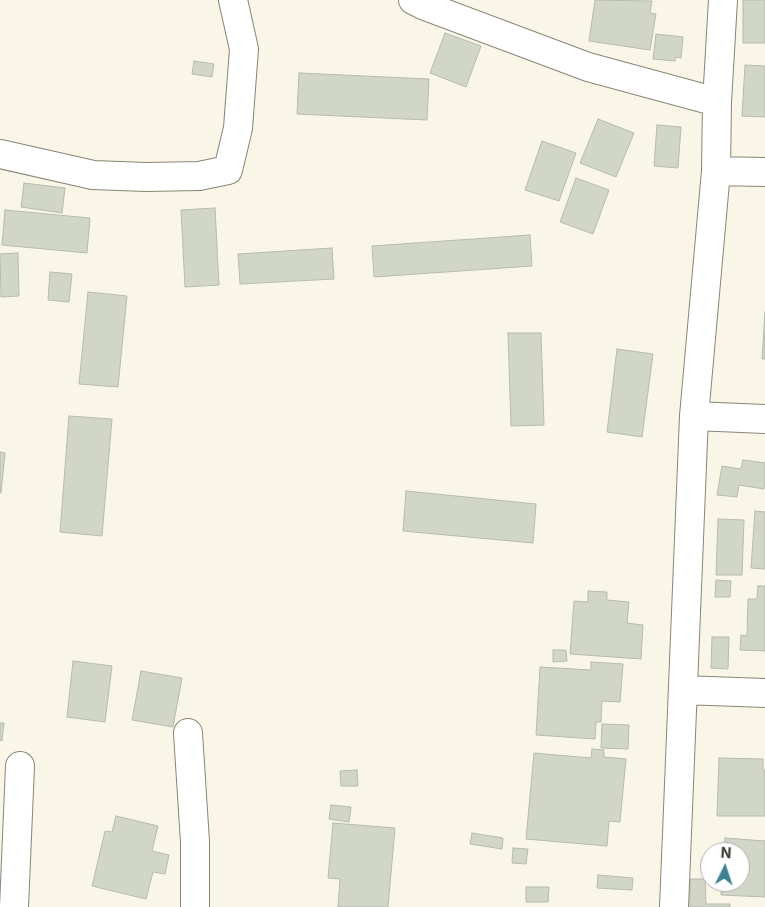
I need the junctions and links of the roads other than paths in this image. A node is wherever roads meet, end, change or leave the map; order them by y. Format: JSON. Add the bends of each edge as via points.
{"nodes":[{"id":1,"x":233,"y":0,"type":"edge"},
{"id":2,"x":413,"y":0,"type":"edge"},
{"id":3,"x":723,"y":0,"type":"edge"},
{"id":4,"x":717,"y":102,"type":"junction"},
{"id":5,"x":0,"y":154,"type":"edge"},
{"id":6,"x":716,"y":171,"type":"junction"},
{"id":7,"x":765,"y":172,"type":"edge"},
{"id":8,"x":694,"y":416,"type":"junction"},
{"id":9,"x":765,"y":418,"type":"edge"},
{"id":10,"x":683,"y":690,"type":"junction"},
{"id":11,"x":765,"y":693,"type":"edge"},
{"id":12,"x":188,"y":733,"type":"dead end"},
{"id":13,"x":20,"y":766,"type":"dead end"},
{"id":14,"x":14,"y":907,"type":"edge"},
{"id":15,"x":195,"y":907,"type":"edge"},
{"id":16,"x":674,"y":907,"type":"edge"}],
"edges":[{"from":1,"to":5,"type":"street","via":[[244,49],[238,128],[228,170],[199,176],[93,175]]},
{"from":2,"to":4,"type":"street","via":[[588,67]]},
{"from":3,"to":4,"type":"street"},
{"from":4,"to":6,"type":"street"},
{"from":6,"to":7,"type":"street"},
{"from":6,"to":8,"type":"street"},
{"from":8,"to":9,"type":"street"},
{"from":8,"to":10,"type":"street"},
{"from":10,"to":11,"type":"street"},
{"from":10,"to":16,"type":"street"},
{"from":12,"to":15,"type":"street","via":[[195,842]]},
{"from":13,"to":14,"type":"street"}]}
